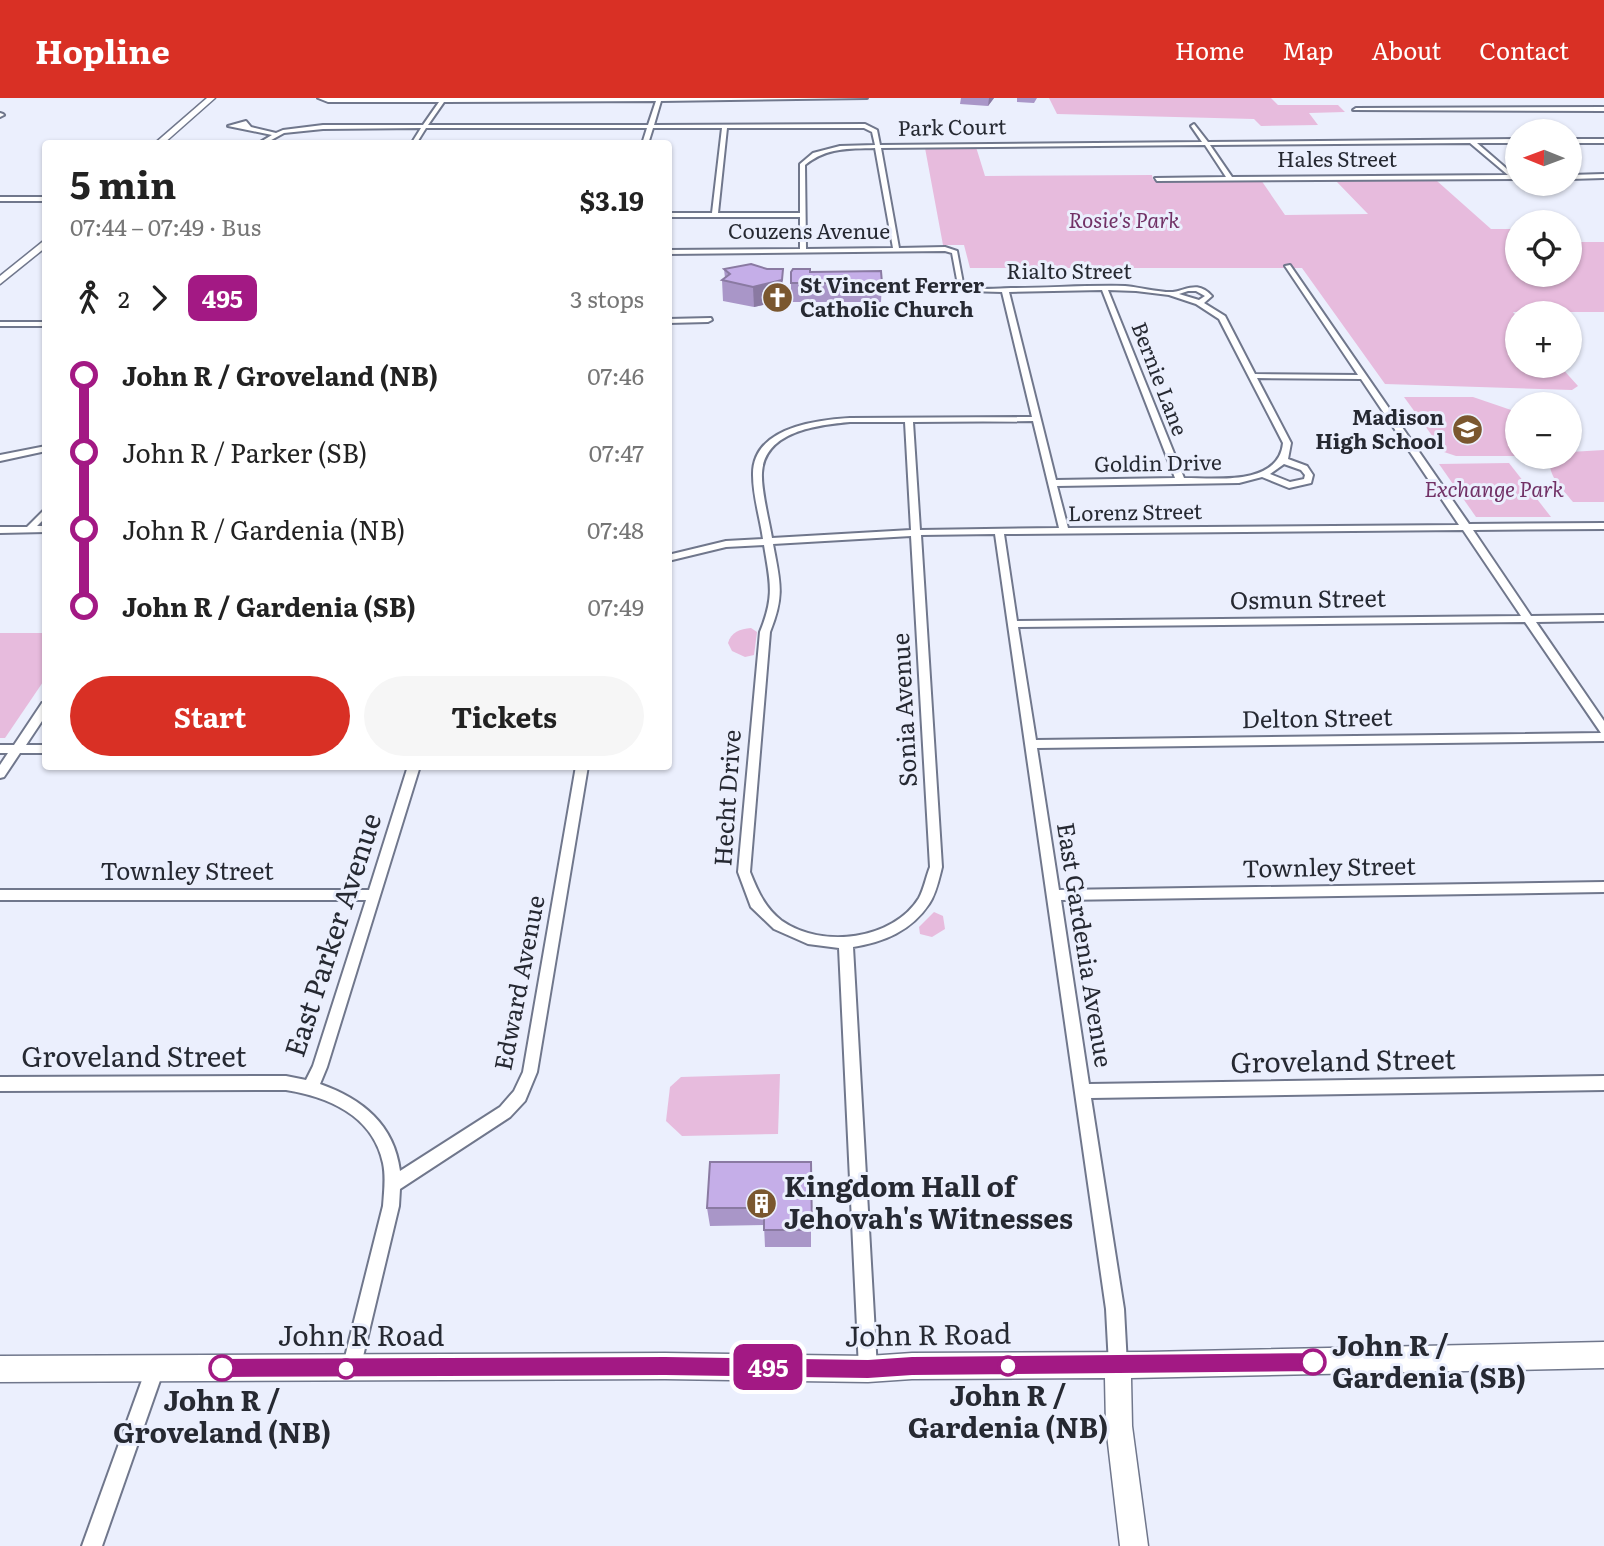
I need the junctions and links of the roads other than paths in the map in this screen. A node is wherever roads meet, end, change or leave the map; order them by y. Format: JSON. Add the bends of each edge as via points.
{"nodes":[{"id":1,"x":211,"y":98,"type":"edge"},
{"id":2,"x":696,"y":98,"type":"edge"},
{"id":3,"x":783,"y":98,"type":"edge"},
{"id":4,"x":866,"y":98,"type":"edge"},
{"id":5,"x":320,"y":99,"type":"edge"},
{"id":6,"x":398,"y":99,"type":"edge"},
{"id":7,"x":525,"y":99,"type":"edge"},
{"id":8,"x":610,"y":99,"type":"edge"},
{"id":9,"x":659,"y":99,"type":"edge"},
{"id":10,"x":442,"y":101,"type":"junction"},
{"id":11,"x":1604,"y":109,"type":"edge"},
{"id":12,"x":1356,"y":110,"type":"dead end"},
{"id":13,"x":650,"y":125,"type":"junction"},
{"id":14,"x":725,"y":125,"type":"junction"},
{"id":15,"x":425,"y":126,"type":"junction"},
{"id":16,"x":1195,"y":126,"type":"dead end"},
{"id":17,"x":249,"y":128,"type":"dead end"},
{"id":18,"x":275,"y":135,"type":"junction"},
{"id":19,"x":163,"y":140,"type":"edge"},
{"id":20,"x":266,"y":140,"type":"edge"},
{"id":21,"x":416,"y":140,"type":"edge"},
{"id":22,"x":646,"y":140,"type":"edge"},
{"id":23,"x":1471,"y":141,"type":"junction"},
{"id":24,"x":1505,"y":141,"type":"edge"},
{"id":25,"x":1582,"y":141,"type":"edge"},
{"id":26,"x":1604,"y":141,"type":"edge"},
{"id":27,"x":1205,"y":142,"type":"junction"},
{"id":28,"x":877,"y":145,"type":"junction"},
{"id":29,"x":1505,"y":169,"type":"edge"},
{"id":30,"x":1604,"y":176,"type":"edge"},
{"id":31,"x":1505,"y":177,"type":"edge"},
{"id":32,"x":1582,"y":177,"type":"edge"},
{"id":33,"x":1157,"y":178,"type":"dead end"},
{"id":34,"x":1230,"y":178,"type":"junction"},
{"id":35,"x":42,"y":199,"type":"edge"},
{"id":36,"x":0,"y":200,"type":"edge"},
{"id":37,"x":672,"y":215,"type":"edge"},
{"id":38,"x":715,"y":215,"type":"junction"},
{"id":39,"x":802,"y":215,"type":"junction"},
{"id":40,"x":42,"y":244,"type":"edge"},
{"id":41,"x":896,"y":249,"type":"junction"},
{"id":42,"x":803,"y":250,"type":"junction"},
{"id":43,"x":672,"y":252,"type":"edge"},
{"id":44,"x":1287,"y":266,"type":"dead end"},
{"id":45,"x":5,"y":272,"type":"edge"},
{"id":46,"x":0,"y":281,"type":"edge"},
{"id":47,"x":963,"y":288,"type":"joint"},
{"id":48,"x":1105,"y":289,"type":"junction"},
{"id":49,"x":1005,"y":290,"type":"junction"},
{"id":50,"x":1174,"y":294,"type":"junction"},
{"id":51,"x":1200,"y":303,"type":"junction"},
{"id":52,"x":708,"y":320,"type":"dead end"},
{"id":53,"x":672,"y":321,"type":"edge"},
{"id":54,"x":0,"y":324,"type":"edge"},
{"id":55,"x":42,"y":324,"type":"edge"},
{"id":56,"x":1252,"y":376,"type":"junction"},
{"id":57,"x":1363,"y":377,"type":"junction"},
{"id":58,"x":1037,"y":419,"type":"junction"},
{"id":59,"x":909,"y":420,"type":"junction"},
{"id":60,"x":42,"y":449,"type":"edge"},
{"id":61,"x":0,"y":458,"type":"edge"},
{"id":62,"x":1283,"y":460,"type":"junction"},
{"id":63,"x":1263,"y":474,"type":"junction"},
{"id":64,"x":1181,"y":482,"type":"junction"},
{"id":65,"x":1052,"y":483,"type":"junction"},
{"id":66,"x":42,"y":516,"type":"edge"},
{"id":67,"x":1465,"y":526,"type":"junction"},
{"id":68,"x":1604,"y":526,"type":"edge"},
{"id":69,"x":30,"y":529,"type":"junction"},
{"id":70,"x":42,"y":529,"type":"edge"},
{"id":71,"x":0,"y":530,"type":"edge"},
{"id":72,"x":999,"y":531,"type":"junction"},
{"id":73,"x":1064,"y":531,"type":"junction"},
{"id":74,"x":916,"y":533,"type":"junction"},
{"id":75,"x":768,"y":541,"type":"junction"},
{"id":76,"x":672,"y":557,"type":"edge"},
{"id":77,"x":1529,"y":618,"type":"junction"},
{"id":78,"x":1604,"y":618,"type":"edge"},
{"id":79,"x":1013,"y":624,"type":"junction"},
{"id":80,"x":42,"y":712,"type":"edge"},
{"id":81,"x":1604,"y":730,"type":"edge"},
{"id":82,"x":1604,"y":737,"type":"edge"},
{"id":83,"x":1031,"y":744,"type":"junction"},
{"id":84,"x":0,"y":749,"type":"edge"},
{"id":85,"x":17,"y":749,"type":"junction"},
{"id":86,"x":42,"y":749,"type":"edge"},
{"id":87,"x":413,"y":770,"type":"edge"},
{"id":88,"x":581,"y":770,"type":"edge"},
{"id":89,"x":0,"y":774,"type":"edge"},
{"id":90,"x":1604,"y":887,"type":"edge"},
{"id":91,"x":0,"y":895,"type":"edge"},
{"id":92,"x":374,"y":895,"type":"junction"},
{"id":93,"x":1054,"y":895,"type":"junction"},
{"id":94,"x":846,"y":944,"type":"junction"},
{"id":95,"x":1604,"y":1083,"type":"edge"},
{"id":96,"x":0,"y":1084,"type":"edge"},
{"id":97,"x":311,"y":1086,"type":"junction"},
{"id":98,"x":1083,"y":1091,"type":"junction"},
{"id":99,"x":393,"y":1185,"type":"junction"},
{"id":100,"x":1604,"y":1355,"type":"edge"},
{"id":101,"x":1118,"y":1365,"type":"junction"},
{"id":102,"x":155,"y":1368,"type":"junction"},
{"id":103,"x":351,"y":1368,"type":"junction"},
{"id":104,"x":0,"y":1369,"type":"edge"},
{"id":105,"x":868,"y":1369,"type":"junction"},
{"id":106,"x":92,"y":1546,"type":"edge"},
{"id":107,"x":1134,"y":1546,"type":"edge"}],
"edges":[{"from":1,"to":19,"type":"main road"},
{"from":2,"to":3,"type":"street"},
{"from":2,"to":9,"type":"street"},
{"from":3,"to":4,"type":"street"},
{"from":5,"to":6,"type":"street"},
{"from":6,"to":10,"type":"street"},
{"from":7,"to":8,"type":"street"},
{"from":7,"to":10,"type":"street"},
{"from":8,"to":9,"type":"street"},
{"from":9,"to":13,"type":"street"},
{"from":10,"to":15,"type":"street"},
{"from":11,"to":12,"type":"street"},
{"from":13,"to":14,"type":"street","name":"Park Court"},
{"from":13,"to":15,"type":"street","name":"Park Court"},
{"from":13,"to":22,"type":"street"},
{"from":14,"to":28,"type":"street","name":"Park Court","via":[[865,126],[874,130]]},
{"from":14,"to":38,"type":"street"},
{"from":15,"to":18,"type":"street","name":"Park Court","via":[[315,127]]},
{"from":15,"to":21,"type":"street"},
{"from":16,"to":27,"type":"street"},
{"from":17,"to":18,"type":"street","name":"Park Court"},
{"from":18,"to":20,"type":"street","name":"Park Court"},
{"from":23,"to":24,"type":"street","name":"Park Court"},
{"from":23,"to":27,"type":"street","name":"Park Court"},
{"from":23,"to":29,"type":"street"},
{"from":25,"to":26,"type":"street"},
{"from":27,"to":28,"type":"street","name":"Park Court"},
{"from":27,"to":34,"type":"street"},
{"from":28,"to":39,"type":"street","via":[[836,148],[807,159],[801,168]]},
{"from":28,"to":41,"type":"street"},
{"from":30,"to":32,"type":"street"},
{"from":31,"to":34,"type":"street","name":"Hales Street"},
{"from":33,"to":34,"type":"street","name":"Hales Street"},
{"from":35,"to":36,"type":"street"},
{"from":37,"to":38,"type":"street"},
{"from":38,"to":39,"type":"street"},
{"from":39,"to":42,"type":"street"},
{"from":40,"to":45,"type":"main road"},
{"from":41,"to":42,"type":"street","name":"Couzens Avenue"},
{"from":41,"to":47,"type":"street","name":"Couzens Avenue","via":[[950,250],[956,254]]},
{"from":42,"to":43,"type":"street","name":"Couzens Avenue"},
{"from":44,"to":57,"type":"street"},
{"from":45,"to":46,"type":"main road"},
{"from":47,"to":49,"type":"street","name":"Rialto Street"},
{"from":48,"to":49,"type":"street","name":"Rialto Street"},
{"from":48,"to":50,"type":"street","name":"Rialto Street"},
{"from":48,"to":64,"type":"street","name":"Bernie Lane"},
{"from":49,"to":58,"type":"street"},
{"from":50,"to":51,"type":"street","name":"Rialto Street"},
{"from":50,"to":51,"type":"street","name":"Rialto Street","via":[[1185,289],[1205,291],[1209,298]]},
{"from":51,"to":56,"type":"street","name":"Rialto Street","via":[[1222,318]]},
{"from":52,"to":53,"type":"street"},
{"from":54,"to":55,"type":"street"},
{"from":56,"to":57,"type":"street"},
{"from":56,"to":62,"type":"street","via":[[1284,433],[1287,450]]},
{"from":57,"to":67,"type":"street"},
{"from":58,"to":59,"type":"street","name":"Hecht Drive"},
{"from":58,"to":65,"type":"street"},
{"from":59,"to":74,"type":"street","name":"Sonia Avenue"},
{"from":59,"to":75,"type":"street","name":"Hecht Drive","via":[[824,422],[773,442],[757,466]]},
{"from":60,"to":61,"type":"street"},
{"from":62,"to":63,"type":"street","name":"Goldin Drive"},
{"from":62,"to":63,"type":"street","name":"Goldin Drive","via":[[1304,468],[1308,481],[1289,485]]},
{"from":63,"to":64,"type":"street","name":"Goldin Drive","via":[[1238,480]]},
{"from":64,"to":65,"type":"street","name":"Goldin Drive"},
{"from":65,"to":73,"type":"street"},
{"from":66,"to":69,"type":"street"},
{"from":67,"to":68,"type":"street","name":"Lorenz Street"},
{"from":67,"to":73,"type":"street","name":"Lorenz Street"},
{"from":67,"to":77,"type":"street"},
{"from":69,"to":70,"type":"street"},
{"from":69,"to":71,"type":"street"},
{"from":72,"to":73,"type":"street","name":"Lorenz Street"},
{"from":72,"to":74,"type":"street","name":"Lorenz Street"},
{"from":72,"to":79,"type":"street","name":"East Gardenia Avenue"},
{"from":74,"to":75,"type":"street","name":"Lorenz Street"},
{"from":74,"to":94,"type":"street","name":"Sonia Avenue","via":[[934,882],[921,909],[897,930]]},
{"from":75,"to":76,"type":"street","name":"Lorenz Street","via":[[726,544]]},
{"from":75,"to":94,"type":"street","name":"Hecht Drive","via":[[776,600],[765,632],[744,861],[746,884],[750,897],[782,928]]},
{"from":77,"to":78,"type":"street","name":"Osmun Street"},
{"from":77,"to":79,"type":"street","name":"Osmun Street"},
{"from":77,"to":81,"type":"street"},
{"from":79,"to":83,"type":"street","name":"East Gardenia Avenue"},
{"from":80,"to":85,"type":"street"},
{"from":82,"to":83,"type":"street","name":"Delton Street"},
{"from":83,"to":93,"type":"street","name":"East Gardenia Avenue"},
{"from":84,"to":85,"type":"street"},
{"from":85,"to":86,"type":"street"},
{"from":85,"to":89,"type":"street"},
{"from":87,"to":92,"type":"street","name":"East Parker Avenue"},
{"from":88,"to":99,"type":"street","name":"Edward Avenue","via":[[530,1072],[520,1096],[505,1112]]},
{"from":90,"to":93,"type":"street","name":"Townley Street"},
{"from":91,"to":92,"type":"street","name":"Townley Street"},
{"from":92,"to":97,"type":"street","name":"East Parker Avenue"},
{"from":93,"to":98,"type":"street","name":"East Gardenia Avenue"},
{"from":94,"to":105,"type":"street"},
{"from":95,"to":98,"type":"street","name":"Groveland Street"},
{"from":96,"to":97,"type":"street","name":"Groveland Street"},
{"from":97,"to":99,"type":"street","name":"East Parker Avenue","via":[[338,1096],[372,1123],[385,1142]]},
{"from":98,"to":101,"type":"street","name":"East Gardenia Avenue","via":[[1115,1309]]},
{"from":99,"to":103,"type":"street","name":"East Parker Avenue"},
{"from":100,"to":101,"type":"main road","name":"John R Road"},
{"from":101,"to":105,"type":"main road","name":"John R Road"},
{"from":101,"to":107,"type":"main road","via":[[1119,1426]]},
{"from":102,"to":103,"type":"main road","name":"John R Road"},
{"from":102,"to":104,"type":"main road","name":"John R Road"},
{"from":102,"to":106,"type":"street"},
{"from":103,"to":105,"type":"main road","name":"John R Road"}]}
